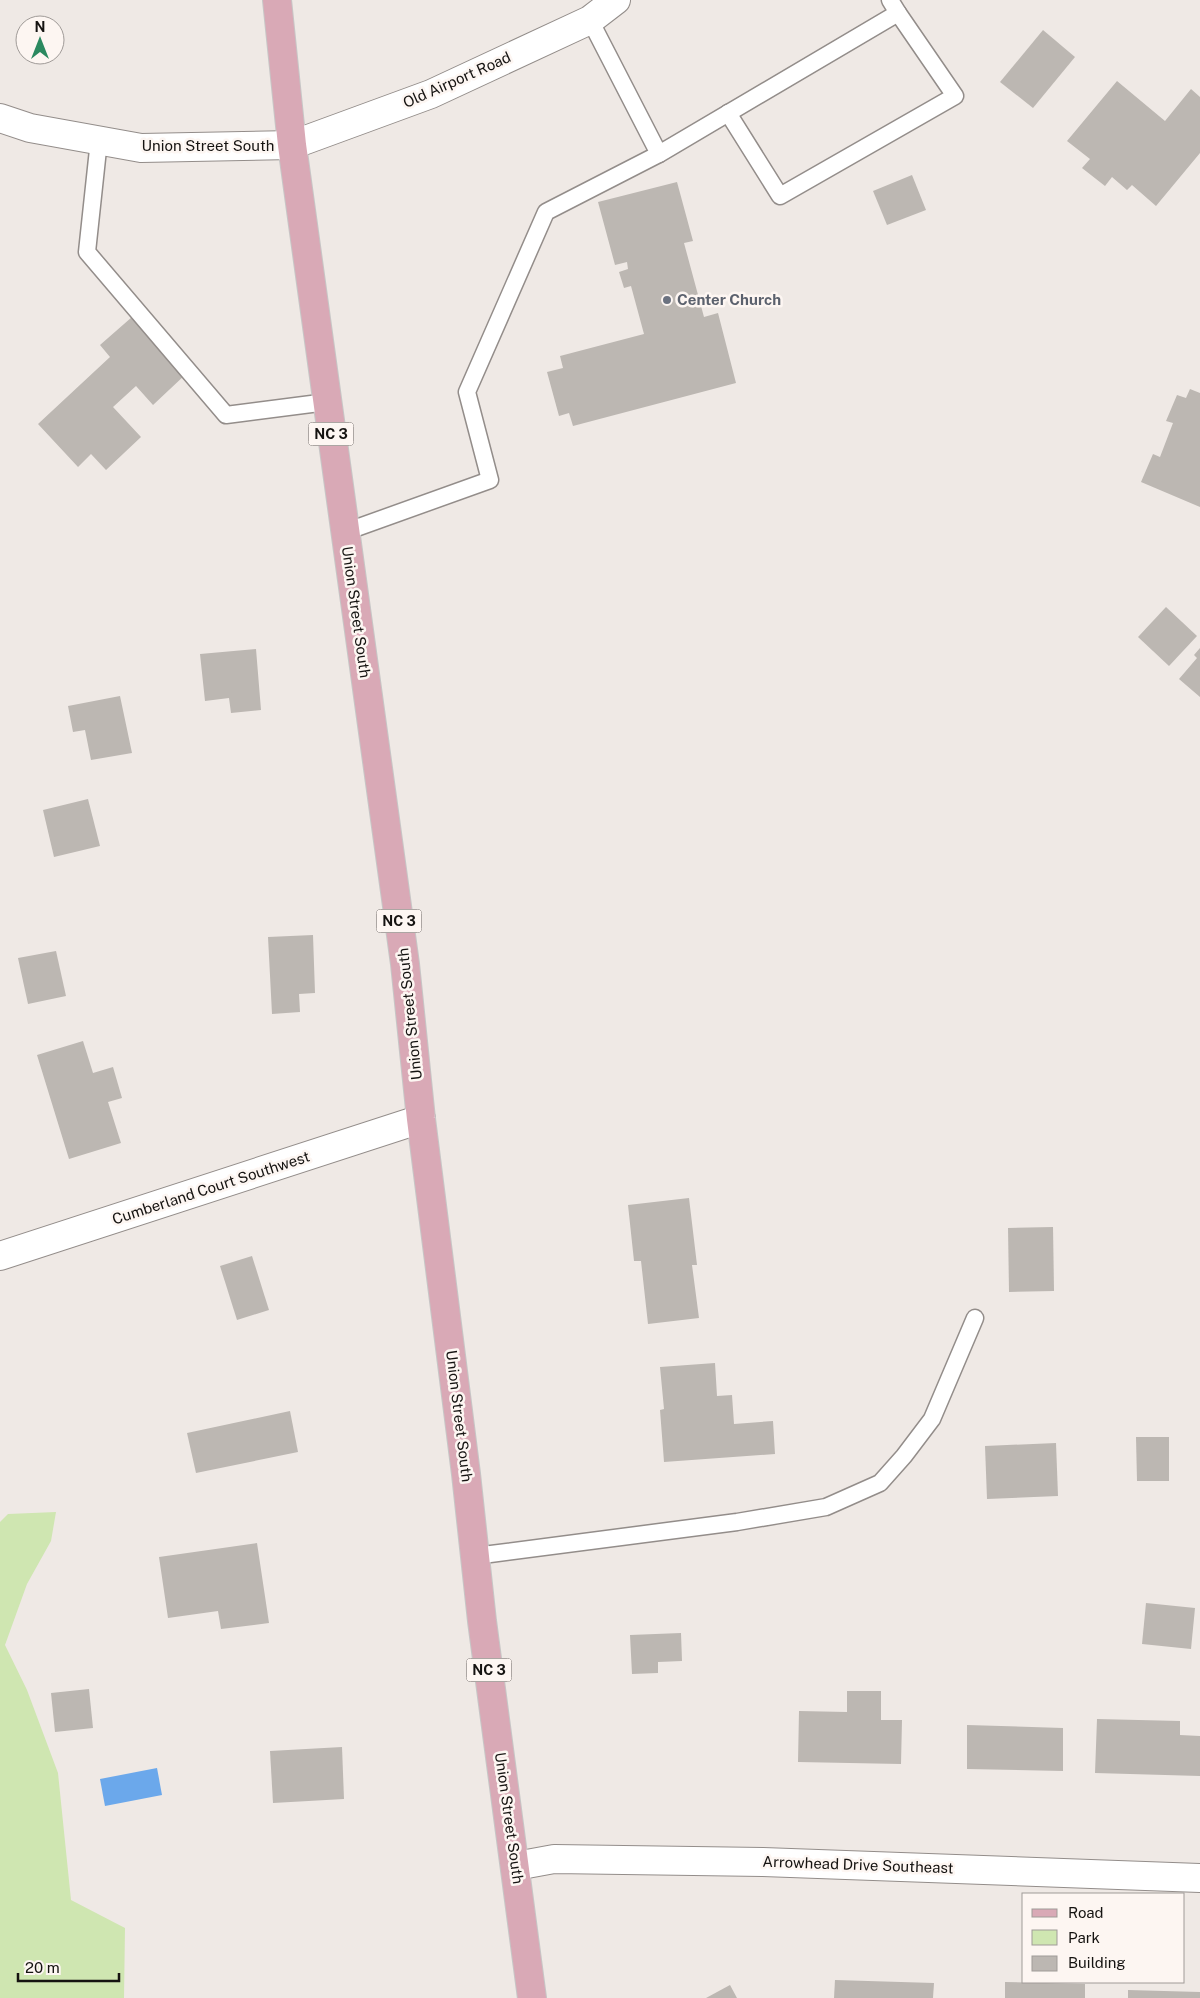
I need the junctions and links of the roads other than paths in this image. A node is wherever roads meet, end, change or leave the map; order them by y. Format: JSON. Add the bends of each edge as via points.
{"nodes":[{"id":1,"x":277,"y":0,"type":"edge"},
{"id":2,"x":616,"y":0,"type":"edge"},
{"id":3,"x":894,"y":6,"type":"edge"},
{"id":4,"x":590,"y":20,"type":"junction"},
{"id":5,"x":728,"y":113,"type":"junction"},
{"id":6,"x":0,"y":118,"type":"edge"},
{"id":7,"x":99,"y":140,"type":"junction"},
{"id":8,"x":292,"y":145,"type":"junction"},
{"id":9,"x":659,"y":154,"type":"junction"},
{"id":10,"x":327,"y":402,"type":"junction"},
{"id":11,"x":345,"y":532,"type":"junction"},
{"id":12,"x":421,"y":1119,"type":"junction"},
{"id":13,"x":0,"y":1256,"type":"edge"},
{"id":14,"x":975,"y":1318,"type":"dead end"},
{"id":15,"x":475,"y":1556,"type":"junction"},
{"id":16,"x":516,"y":1866,"type":"junction"},
{"id":17,"x":1200,"y":1878,"type":"edge"},
{"id":18,"x":532,"y":1998,"type":"edge"}],
"edges":[{"from":1,"to":8,"type":"main road","number":"NC 3"},
{"from":2,"to":4,"type":"street","name":"Old Airport Road"},
{"from":3,"to":5,"type":"lane"},
{"from":3,"to":5,"type":"lane","via":[[955,96],[780,196]]},
{"from":4,"to":8,"type":"street","name":"Old Airport Road","via":[[431,94]]},
{"from":4,"to":9,"type":"lane"},
{"from":5,"to":9,"type":"lane"},
{"from":6,"to":7,"type":"street","name":"Union Street South","via":[[30,128]]},
{"from":7,"to":8,"type":"street","name":"Union Street South","via":[[141,148]]},
{"from":7,"to":10,"type":"lane","via":[[87,252],[226,415]]},
{"from":8,"to":10,"type":"main road","name":"Union Street South","number":"NC 3"},
{"from":9,"to":11,"type":"lane","via":[[546,212],[467,392],[490,480]]},
{"from":10,"to":11,"type":"main road","name":"Union Street South","number":"NC 3"},
{"from":11,"to":12,"type":"main road","name":"Union Street South","number":"NC 3","via":[[405,964]]},
{"from":12,"to":13,"type":"street","name":"Cumberland Court Southwest"},
{"from":12,"to":15,"type":"main road","name":"Union Street South","number":"NC 3"},
{"from":14,"to":15,"type":"lane","via":[[932,1418],[880,1483],[826,1507],[737,1522]]},
{"from":15,"to":16,"type":"main road","name":"Union Street South","number":"NC 3"},
{"from":16,"to":17,"type":"street","name":"Arrowhead Drive Southeast","via":[[554,1860],[763,1862]]},
{"from":16,"to":18,"type":"main road","name":"Union Street South","number":"NC 3"}]}
